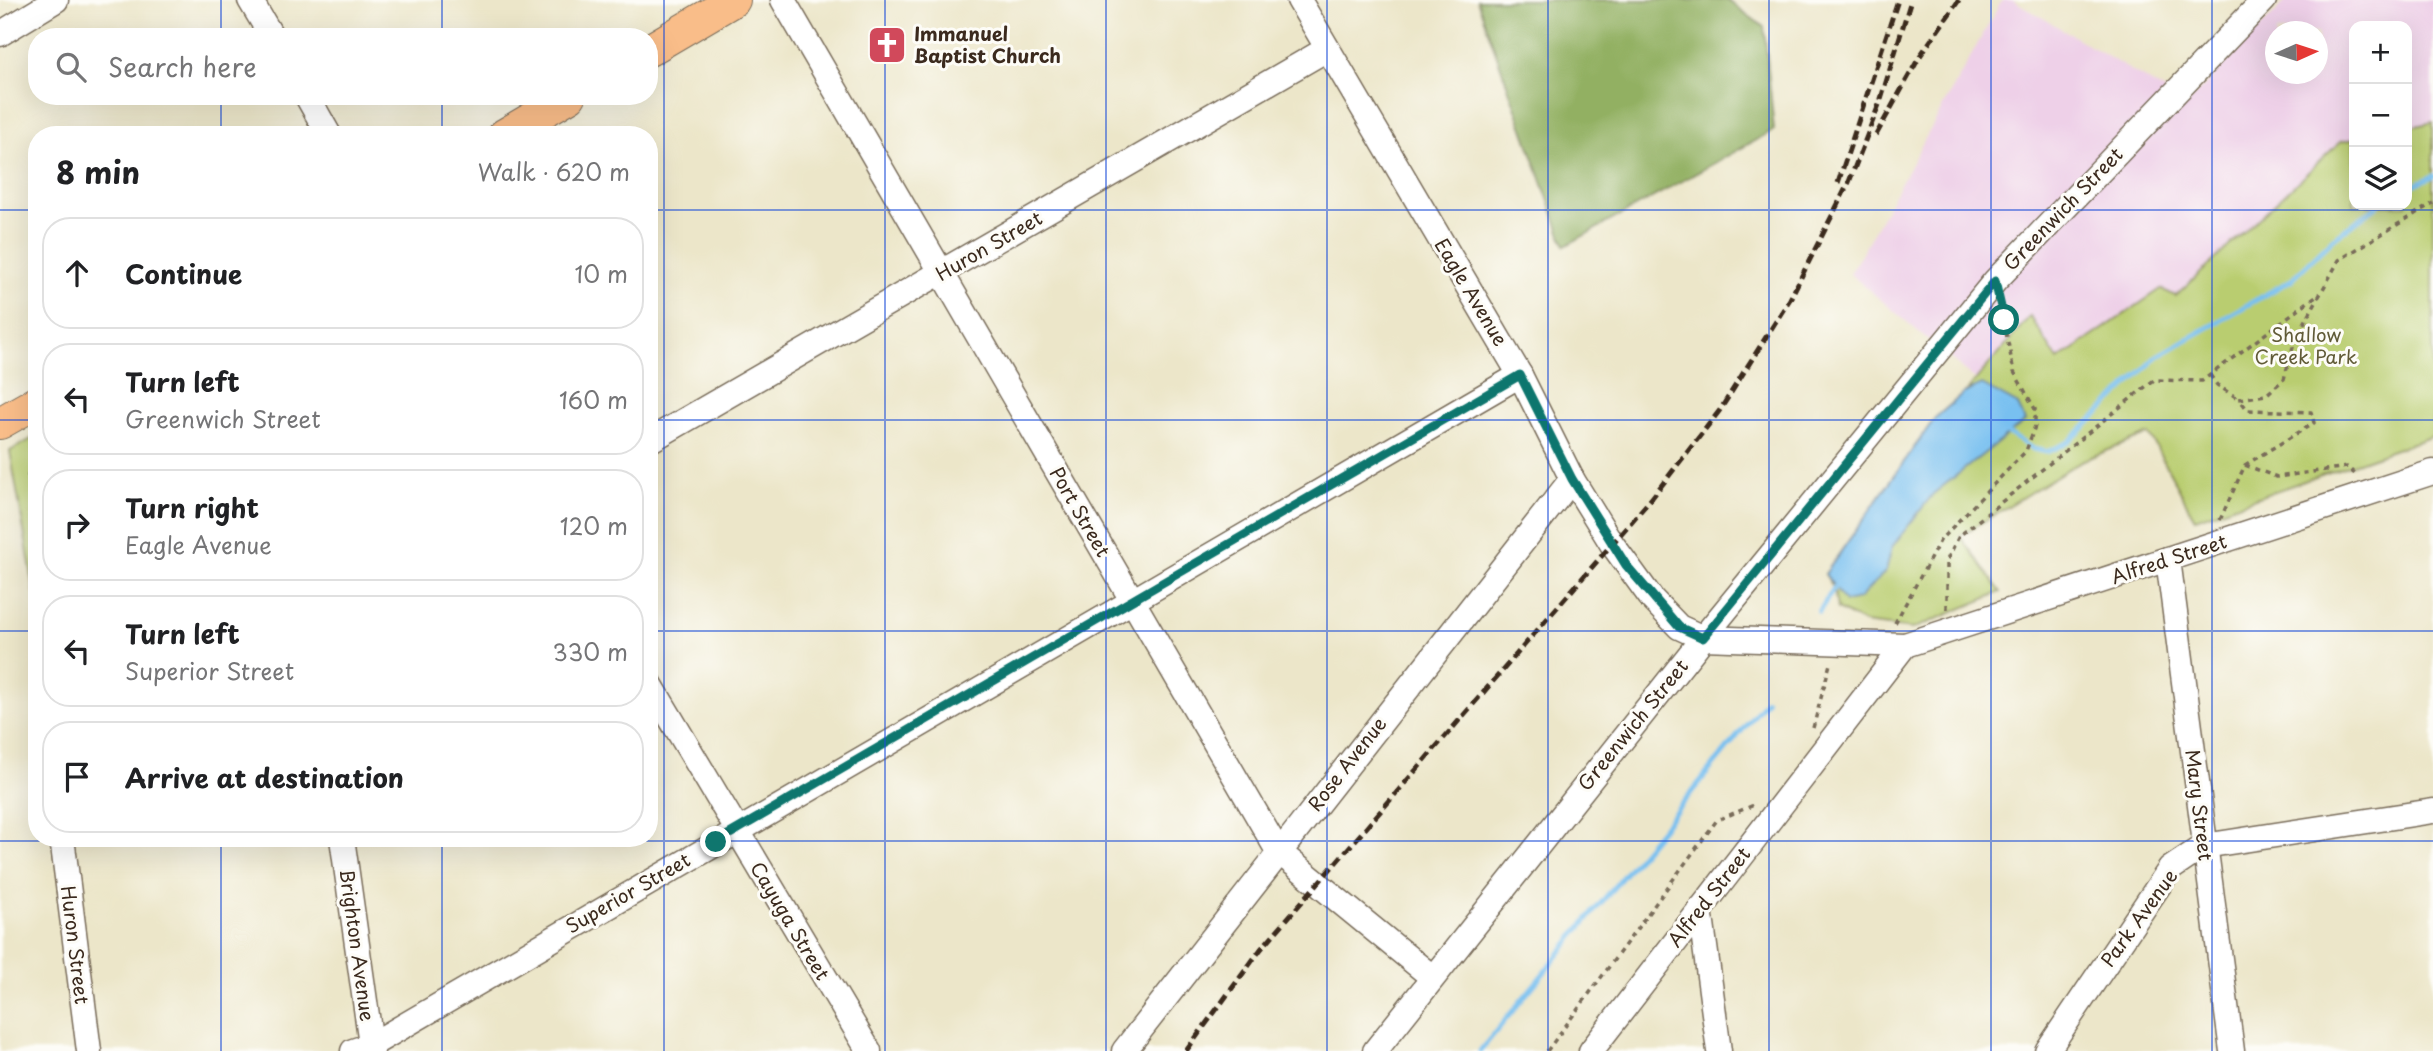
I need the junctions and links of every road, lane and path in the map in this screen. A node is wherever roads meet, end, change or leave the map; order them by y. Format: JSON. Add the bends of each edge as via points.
{"nodes":[{"id":1,"x":56,"y":0,"type":"edge"},
{"id":2,"x":250,"y":0,"type":"edge"},
{"id":3,"x":734,"y":0,"type":"edge"},
{"id":4,"x":783,"y":0,"type":"edge"},
{"id":5,"x":1299,"y":0,"type":"edge"},
{"id":6,"x":2264,"y":0,"type":"edge"},
{"id":7,"x":267,"y":28,"type":"edge"},
{"id":8,"x":0,"y":34,"type":"edge"},
{"id":9,"x":658,"y":45,"type":"edge"},
{"id":10,"x":1328,"y":49,"type":"junction"},
{"id":11,"x":312,"y":105,"type":"edge"},
{"id":12,"x":555,"y":105,"type":"edge"},
{"id":13,"x":324,"y":126,"type":"edge"},
{"id":14,"x":519,"y":126,"type":"edge"},
{"id":15,"x":2433,"y":203,"type":"edge"},
{"id":16,"x":942,"y":273,"type":"junction"},
{"id":17,"x":1995,"y":281,"type":"junction"},
{"id":18,"x":2322,"y":292,"type":"junction"},
{"id":19,"x":2210,"y":374,"type":"junction"},
{"id":20,"x":1520,"y":375,"type":"junction"},
{"id":21,"x":2239,"y":399,"type":"junction"},
{"id":22,"x":28,"y":407,"type":"edge"},
{"id":23,"x":0,"y":423,"type":"edge"},
{"id":24,"x":658,"y":436,"type":"edge"},
{"id":25,"x":2245,"y":465,"type":"junction"},
{"id":26,"x":2433,"y":472,"type":"edge"},
{"id":27,"x":1572,"y":479,"type":"junction"},
{"id":28,"x":2367,"y":494,"type":"junction"},
{"id":29,"x":2210,"y":545,"type":"junction"},
{"id":30,"x":2168,"y":559,"type":"junction"},
{"id":31,"x":1131,"y":601,"type":"junction"},
{"id":32,"x":1946,"y":632,"type":"junction"},
{"id":33,"x":1703,"y":638,"type":"junction"},
{"id":34,"x":1836,"y":642,"type":"junction"},
{"id":35,"x":1895,"y":644,"type":"junction"},
{"id":36,"x":658,"y":697,"type":"edge"},
{"id":37,"x":1812,"y":730,"type":"dead end"},
{"id":38,"x":1762,"y":802,"type":"dead end"},
{"id":39,"x":2433,"y":811,"type":"edge"},
{"id":40,"x":736,"y":831,"type":"junction"},
{"id":41,"x":2204,"y":846,"type":"junction"},
{"id":42,"x":63,"y":847,"type":"edge"},
{"id":43,"x":343,"y":847,"type":"edge"},
{"id":44,"x":1278,"y":851,"type":"junction"},
{"id":45,"x":1700,"y":909,"type":"junction"},
{"id":46,"x":1432,"y":977,"type":"junction"},
{"id":47,"x":365,"y":1049,"type":"edge"},
{"id":48,"x":89,"y":1051,"type":"edge"},
{"id":49,"x":869,"y":1051,"type":"edge"},
{"id":50,"x":1124,"y":1051,"type":"edge"},
{"id":51,"x":1375,"y":1051,"type":"edge"},
{"id":52,"x":1547,"y":1051,"type":"edge"},
{"id":53,"x":1591,"y":1051,"type":"edge"},
{"id":54,"x":1719,"y":1051,"type":"edge"},
{"id":55,"x":2047,"y":1051,"type":"edge"},
{"id":56,"x":2232,"y":1051,"type":"edge"}],
"edges":[{"from":1,"to":8,"type":"street"},
{"from":2,"to":7,"type":"street"},
{"from":3,"to":9,"type":"main road"},
{"from":4,"to":16,"type":"street","name":"Port Street"},
{"from":5,"to":10,"type":"street","name":"Eagle Avenue"},
{"from":6,"to":17,"type":"street","name":"Greenwich Street"},
{"from":10,"to":16,"type":"street","name":"Huron Street"},
{"from":10,"to":20,"type":"street","name":"Eagle Avenue"},
{"from":11,"to":13,"type":"street"},
{"from":12,"to":14,"type":"main road"},
{"from":15,"to":18,"type":"path","via":[[2339,261]]},
{"from":16,"to":24,"type":"street","name":"Huron Street"},
{"from":16,"to":31,"type":"street","name":"Port Street"},
{"from":17,"to":33,"type":"street","name":"Greenwich Street"},
{"from":17,"to":35,"type":"path","via":[[2014,372],[2035,409],[2035,426],[2026,451],[1941,539]]},
{"from":18,"to":19,"type":"path"},
{"from":18,"to":21,"type":"path","via":[[2295,341],[2284,379],[2266,395]]},
{"from":19,"to":21,"type":"path","via":[[2217,385]]},
{"from":19,"to":32,"type":"path","via":[[2202,380],[2154,380],[1959,536],[1947,560]]},
{"from":20,"to":27,"type":"street","name":"Eagle Avenue"},
{"from":20,"to":31,"type":"street","name":"Superior Street"},
{"from":21,"to":25,"type":"path","via":[[2248,410],[2311,412],[2314,423]]},
{"from":22,"to":23,"type":"main road"},
{"from":25,"to":28,"type":"path","via":[[2277,477],[2347,467]]},
{"from":25,"to":29,"type":"path"},
{"from":26,"to":28,"type":"street","name":"Alfred Street"},
{"from":27,"to":33,"type":"street","name":"Eagle Avenue","via":[[1652,599],[1679,627]]},
{"from":27,"to":44,"type":"street","name":"Rose Avenue"},
{"from":28,"to":29,"type":"street","name":"Alfred Street"},
{"from":29,"to":30,"type":"street","name":"Alfred Street"},
{"from":30,"to":32,"type":"street","name":"Alfred Street"},
{"from":30,"to":41,"type":"street","name":"Mary Street"},
{"from":31,"to":40,"type":"street","name":"Superior Street"},
{"from":31,"to":44,"type":"street","name":"Port Street"},
{"from":32,"to":35,"type":"street","name":"Alfred Street"},
{"from":33,"to":34,"type":"street","name":"Alfred Street"},
{"from":33,"to":46,"type":"street","name":"Greenwich Street"},
{"from":34,"to":35,"type":"street","name":"Alfred Street"},
{"from":34,"to":37,"type":"path"},
{"from":35,"to":45,"type":"street","name":"Alfred Street"},
{"from":36,"to":40,"type":"street","name":"Cayuga Street"},
{"from":38,"to":52,"type":"path","via":[[1717,820]]},
{"from":39,"to":41,"type":"street","name":"Park Avenue"},
{"from":40,"to":47,"type":"street","name":"Superior Street"},
{"from":40,"to":49,"type":"street","name":"Cayuga Street"},
{"from":41,"to":55,"type":"street","name":"Park Avenue","via":[[2170,869]]},
{"from":41,"to":56,"type":"street","name":"Mary Street"},
{"from":42,"to":48,"type":"street","name":"Huron Street"},
{"from":43,"to":47,"type":"street","name":"Brighton Avenue"},
{"from":44,"to":46,"type":"street","name":"Port Street"},
{"from":44,"to":50,"type":"street","name":"Rose Avenue"},
{"from":45,"to":53,"type":"street","name":"Alfred Street"},
{"from":45,"to":54,"type":"street"},
{"from":46,"to":51,"type":"street","name":"Greenwich Street"}]}
